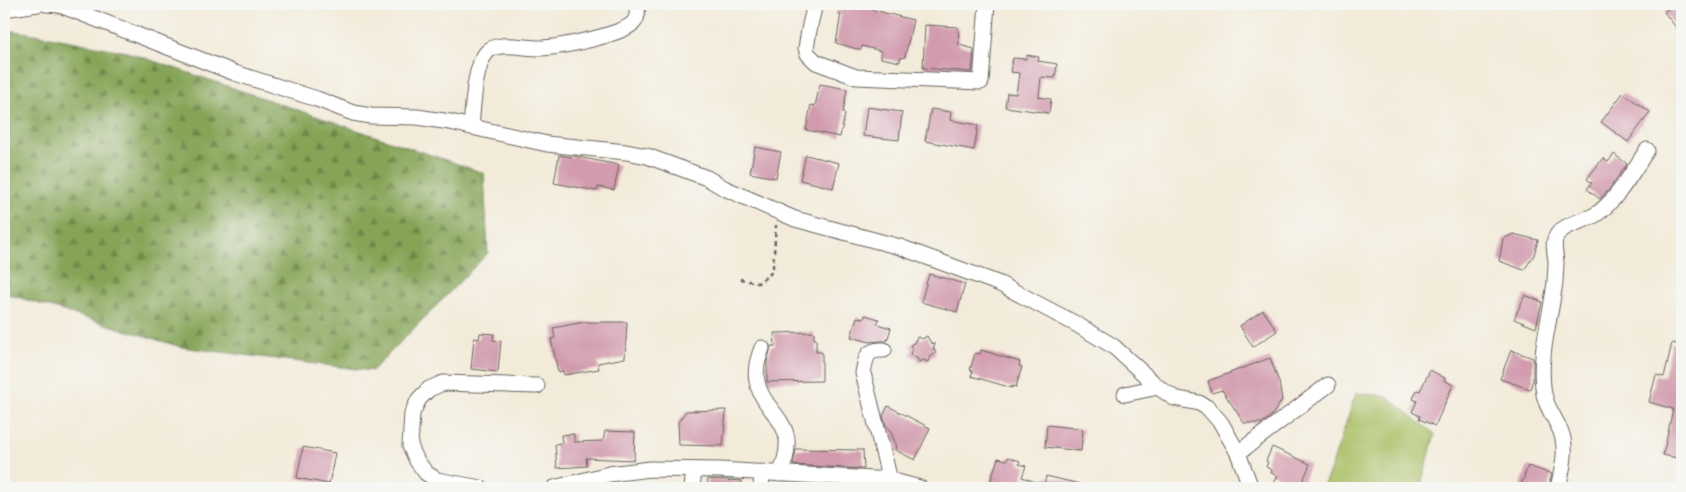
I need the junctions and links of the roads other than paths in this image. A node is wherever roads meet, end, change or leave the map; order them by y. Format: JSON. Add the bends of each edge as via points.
{"nodes":[{"id":1,"x":38,"y":4,"type":"edge"},
{"id":2,"x":46,"y":4,"type":"edge"},
{"id":3,"x":636,"y":4,"type":"edge"},
{"id":4,"x":815,"y":4,"type":"edge"},
{"id":5,"x":986,"y":4,"type":"edge"},
{"id":6,"x":4,"y":9,"type":"edge"},
{"id":7,"x":471,"y":127,"type":"junction"},
{"id":8,"x":1647,"y":150,"type":"dead end"},
{"id":9,"x":762,"y":348,"type":"dead end"},
{"id":10,"x":884,"y":350,"type":"dead end"},
{"id":11,"x":1328,"y":385,"type":"dead end"},
{"id":12,"x":536,"y":386,"type":"dead end"},
{"id":13,"x":1158,"y":387,"type":"junction"},
{"id":14,"x":1125,"y":394,"type":"dead end"},
{"id":15,"x":1238,"y":452,"type":"junction"},
{"id":16,"x":694,"y":470,"type":"junction"},
{"id":17,"x":762,"y":472,"type":"junction"},
{"id":18,"x":780,"y":474,"type":"junction"},
{"id":19,"x":890,"y":480,"type":"junction"},
{"id":20,"x":481,"y":488,"type":"edge"},
{"id":21,"x":554,"y":488,"type":"edge"},
{"id":22,"x":692,"y":488,"type":"edge"},
{"id":23,"x":760,"y":488,"type":"edge"},
{"id":24,"x":920,"y":488,"type":"edge"},
{"id":25,"x":1252,"y":488,"type":"edge"},
{"id":26,"x":1558,"y":488,"type":"edge"}],
"edges":[{"from":1,"to":6,"type":"street"},
{"from":2,"to":7,"type":"street","via":[[60,5],[234,73],[353,113],[417,117]]},
{"from":3,"to":7,"type":"street","via":[[634,22],[596,38],[542,48],[512,46],[488,50],[480,65],[475,87]]},
{"from":4,"to":5,"type":"street","via":[[806,48],[816,62],[856,77],[981,82]]},
{"from":7,"to":13,"type":"street","via":[[547,144],[647,156],[708,178],[795,219],[900,247],[1000,284],[1113,346]]},
{"from":8,"to":26,"type":"street","via":[[1604,208],[1560,231],[1554,241],[1556,262],[1542,387],[1564,442]]},
{"from":9,"to":18,"type":"street","via":[[757,359],[756,376],[760,393],[781,421],[787,438],[787,456]]},
{"from":10,"to":19,"type":"street","via":[[870,353],[863,373]]},
{"from":11,"to":15,"type":"street"},
{"from":12,"to":20,"type":"street","via":[[443,383],[418,399],[412,413],[410,446],[417,461],[426,473],[437,480]]},
{"from":13,"to":14,"type":"street"},
{"from":13,"to":15,"type":"street","via":[[1174,398],[1208,408]]},
{"from":15,"to":25,"type":"street"},
{"from":16,"to":17,"type":"street"},
{"from":16,"to":21,"type":"street","via":[[650,469],[609,474]]},
{"from":16,"to":22,"type":"street"},
{"from":17,"to":18,"type":"street"},
{"from":17,"to":23,"type":"street"},
{"from":18,"to":19,"type":"street"},
{"from":19,"to":24,"type":"street"}]}
